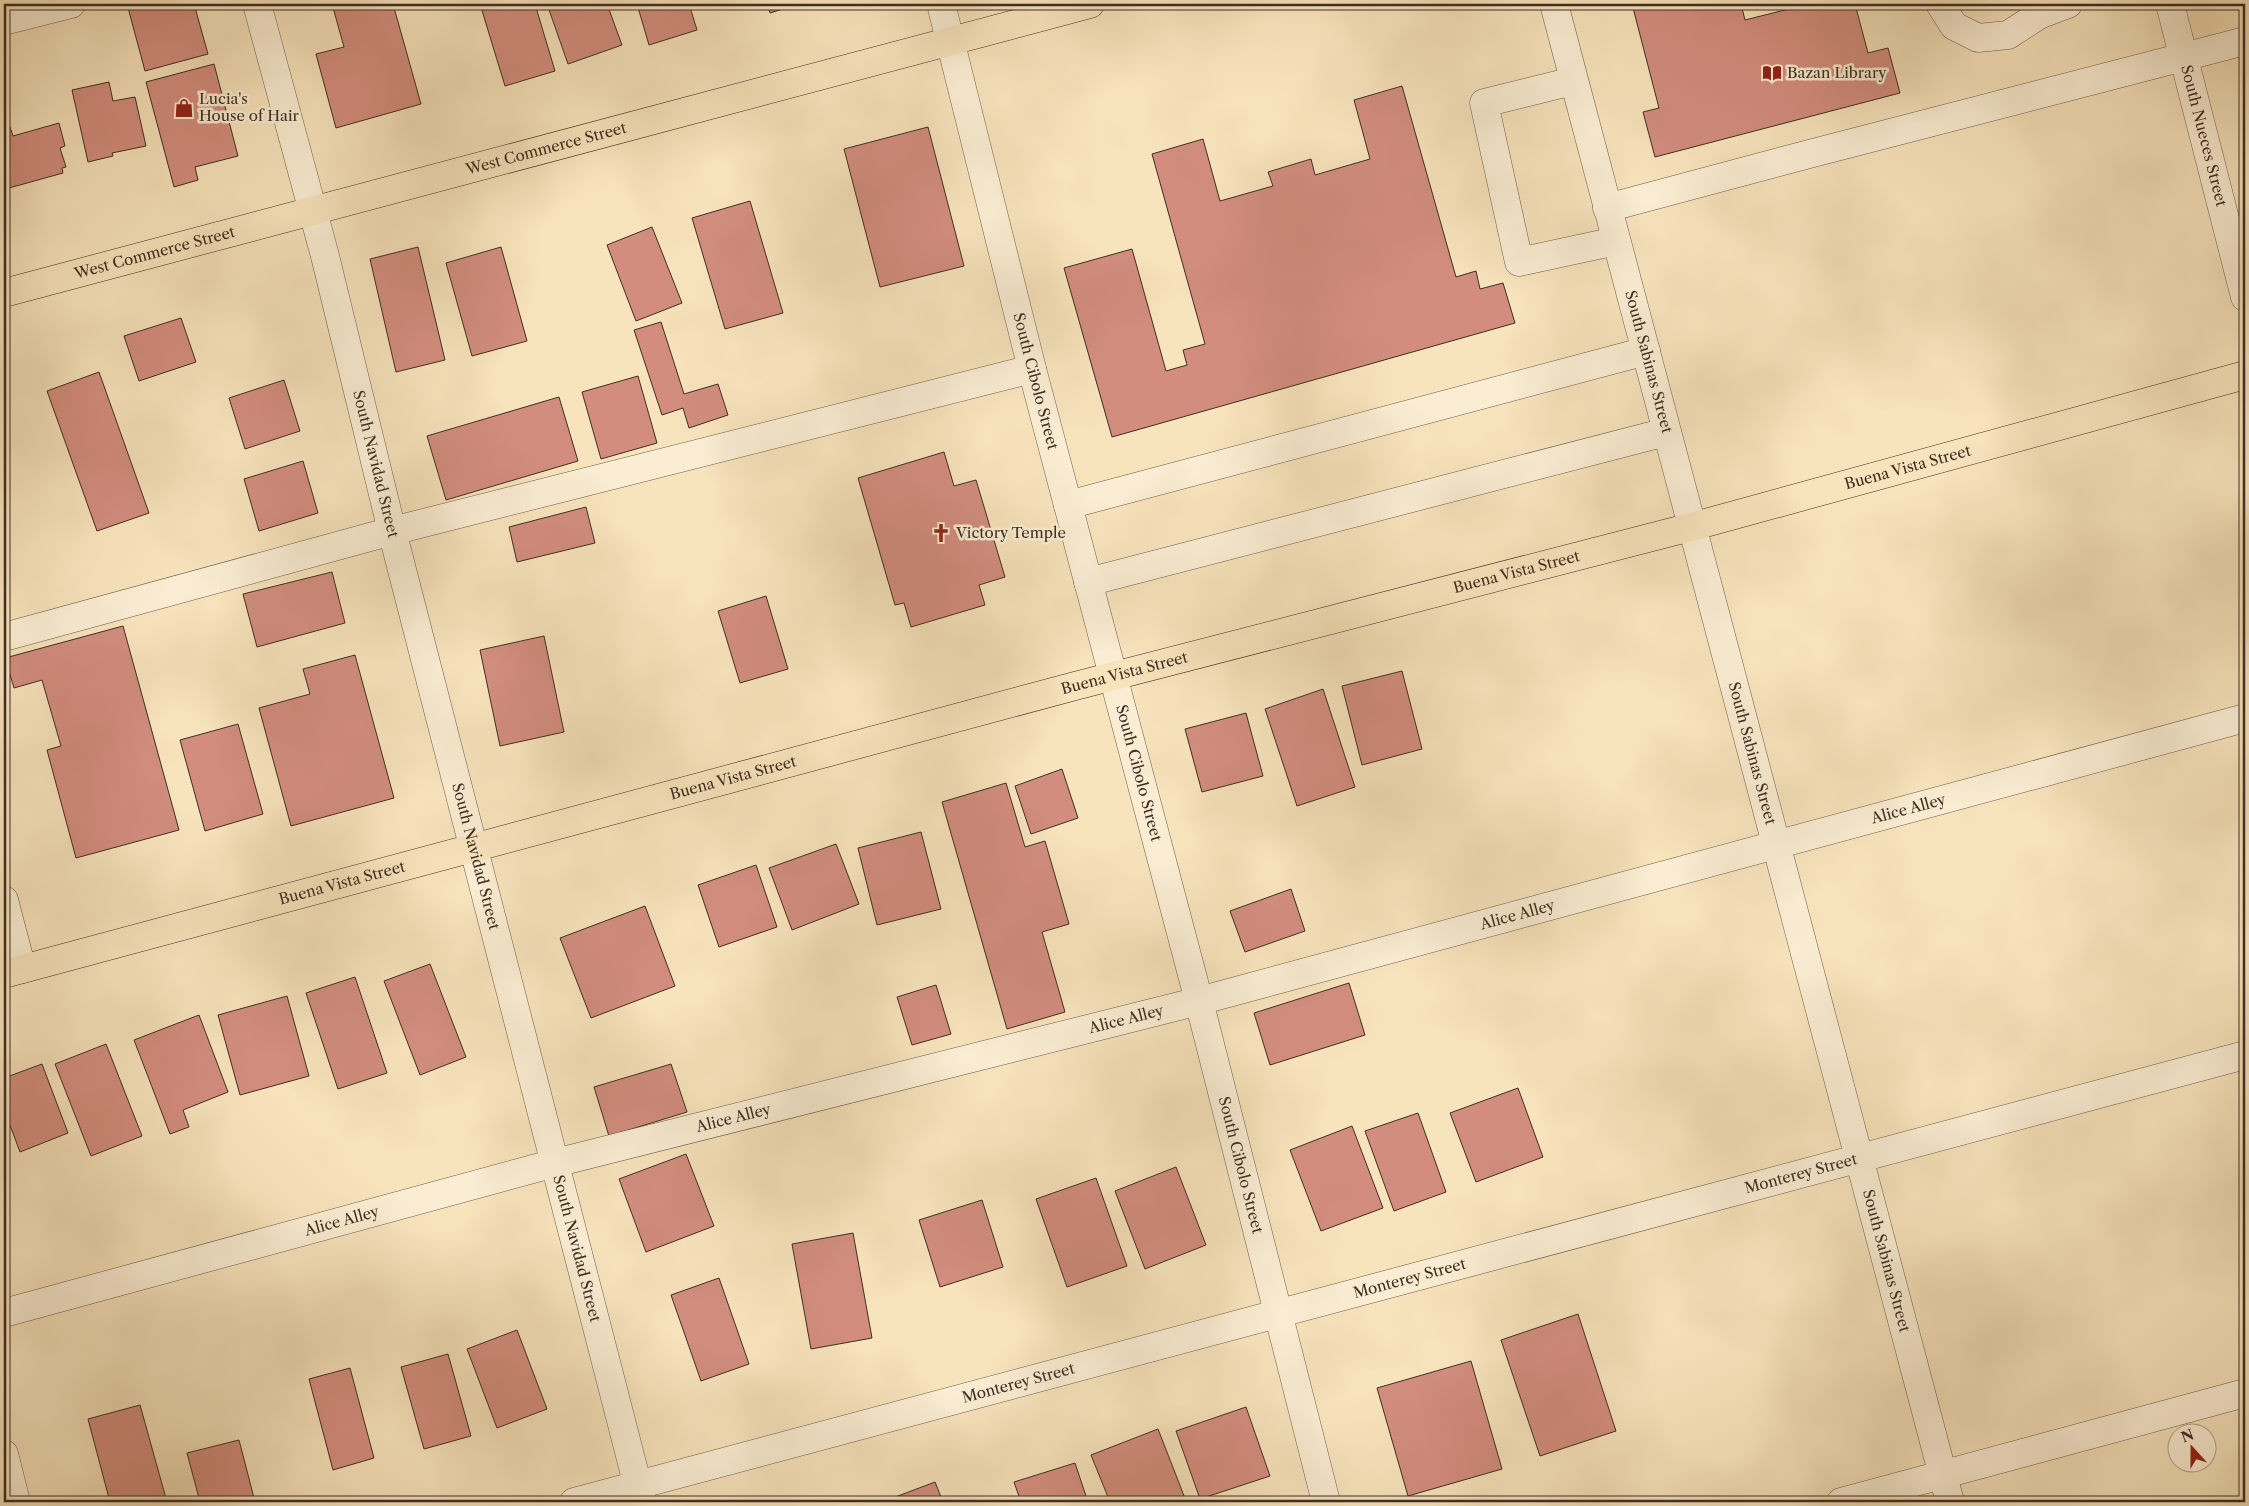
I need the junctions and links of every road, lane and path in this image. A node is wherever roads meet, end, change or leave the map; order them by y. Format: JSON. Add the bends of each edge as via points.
{"nodes":[{"id":1,"x":71,"y":4,"type":"edge"},
{"id":2,"x":256,"y":4,"type":"edge"},
{"id":3,"x":941,"y":4,"type":"edge"},
{"id":4,"x":1090,"y":4,"type":"edge"},
{"id":5,"x":1554,"y":4,"type":"edge"},
{"id":6,"x":1940,"y":4,"type":"edge"},
{"id":7,"x":2068,"y":4,"type":"edge"},
{"id":8,"x":2170,"y":4,"type":"edge"},
{"id":9,"x":4,"y":21,"type":"edge"},
{"id":10,"x":2245,"y":41,"type":"edge"},
{"id":11,"x":951,"y":42,"type":"junction"},
{"id":12,"x":2183,"y":58,"type":"junction"},
{"id":13,"x":1573,"y":81,"type":"junction"},
{"id":14,"x":1607,"y":208,"type":"junction"},
{"id":15,"x":312,"y":210,"type":"junction"},
{"id":16,"x":1616,"y":241,"type":"junction"},
{"id":17,"x":4,"y":293,"type":"edge"},
{"id":18,"x":2245,"y":297,"type":"edge"},
{"id":19,"x":1646,"y":351,"type":"junction"},
{"id":20,"x":1032,"y":370,"type":"junction"},
{"id":21,"x":2245,"y":375,"type":"edge"},
{"id":22,"x":1666,"y":432,"type":"junction"},
{"id":23,"x":1068,"y":505,"type":"junction"},
{"id":24,"x":1691,"y":527,"type":"junction"},
{"id":25,"x":392,"y":531,"type":"junction"},
{"id":26,"x":1088,"y":582,"type":"junction"},
{"id":27,"x":4,"y":637,"type":"edge"},
{"id":28,"x":1112,"y":676,"type":"junction"},
{"id":29,"x":2245,"y":718,"type":"edge"},
{"id":30,"x":1776,"y":843,"type":"junction"},
{"id":31,"x":473,"y":849,"type":"junction"},
{"id":32,"x":4,"y":900,"type":"edge"},
{"id":33,"x":13,"y":971,"type":"edge"},
{"id":34,"x":1199,"y":1002,"type":"junction"},
{"id":35,"x":2245,"y":1055,"type":"edge"},
{"id":36,"x":1859,"y":1159,"type":"junction"},
{"id":37,"x":555,"y":1164,"type":"junction"},
{"id":38,"x":4,"y":1313,"type":"edge"},
{"id":39,"x":1277,"y":1314,"type":"junction"},
{"id":40,"x":2245,"y":1393,"type":"edge"},
{"id":41,"x":4,"y":1454,"type":"edge"},
{"id":42,"x":1942,"y":1475,"type":"junction"},
{"id":43,"x":640,"y":1494,"type":"edge"},
{"id":44,"x":16,"y":1502,"type":"edge"},
{"id":45,"x":574,"y":1502,"type":"edge"},
{"id":46,"x":1326,"y":1502,"type":"edge"},
{"id":47,"x":1841,"y":1502,"type":"edge"},
{"id":48,"x":1950,"y":1502,"type":"edge"}],
"edges":[{"from":1,"to":9,"type":"street"},
{"from":2,"to":15,"type":"street","name":"South Navidad Street"},
{"from":3,"to":11,"type":"street","name":"South Cibolo Street"},
{"from":4,"to":11,"type":"main road","name":"West Commerce Street"},
{"from":5,"to":13,"type":"street","name":"South Sabinas Street"},
{"from":6,"to":7,"type":"street","via":[[1954,26],[1978,38],[2008,35],[2039,15]]},
{"from":8,"to":12,"type":"street","name":"South Nueces Street"},
{"from":10,"to":12,"type":"street"},
{"from":11,"to":15,"type":"main road","name":"West Commerce Street"},
{"from":11,"to":20,"type":"street","name":"South Cibolo Street"},
{"from":12,"to":14,"type":"street"},
{"from":12,"to":18,"type":"street","name":"South Nueces Street"},
{"from":13,"to":14,"type":"street","name":"South Sabinas Street"},
{"from":13,"to":16,"type":"street","via":[[1484,103],[1519,262]]},
{"from":14,"to":16,"type":"street","name":"South Sabinas Street"},
{"from":15,"to":17,"type":"main road","name":"West Commerce Street"},
{"from":15,"to":25,"type":"street","name":"South Navidad Street"},
{"from":16,"to":19,"type":"street","name":"South Sabinas Street"},
{"from":19,"to":22,"type":"street","name":"South Sabinas Street"},
{"from":19,"to":23,"type":"street"},
{"from":20,"to":23,"type":"street","name":"South Cibolo Street"},
{"from":20,"to":25,"type":"street"},
{"from":21,"to":24,"type":"main road","name":"Buena Vista Street"},
{"from":22,"to":24,"type":"street","name":"South Sabinas Street"},
{"from":22,"to":26,"type":"street"},
{"from":23,"to":26,"type":"street","name":"South Cibolo Street"},
{"from":24,"to":28,"type":"main road","name":"Buena Vista Street"},
{"from":24,"to":30,"type":"street","name":"South Sabinas Street"},
{"from":25,"to":27,"type":"street"},
{"from":25,"to":31,"type":"street","name":"South Navidad Street"},
{"from":26,"to":28,"type":"street","name":"South Cibolo Street"},
{"from":28,"to":31,"type":"main road","name":"Buena Vista Street"},
{"from":28,"to":34,"type":"street","name":"South Cibolo Street"},
{"from":29,"to":30,"type":"street","name":"Alice Alley"},
{"from":30,"to":34,"type":"street","name":"Alice Alley"},
{"from":30,"to":36,"type":"street","name":"South Sabinas Street"},
{"from":31,"to":33,"type":"main road","name":"Buena Vista Street"},
{"from":31,"to":37,"type":"street","name":"South Navidad Street"},
{"from":32,"to":33,"type":"street"},
{"from":34,"to":37,"type":"street","name":"Alice Alley"},
{"from":34,"to":39,"type":"street","name":"South Cibolo Street"},
{"from":35,"to":36,"type":"street","name":"Monterey Street"},
{"from":36,"to":39,"type":"street","name":"Monterey Street"},
{"from":36,"to":42,"type":"street","name":"South Sabinas Street"},
{"from":37,"to":38,"type":"street","name":"Alice Alley"},
{"from":37,"to":43,"type":"street","name":"South Navidad Street"},
{"from":39,"to":43,"type":"street","name":"Monterey Street"},
{"from":39,"to":46,"type":"street","name":"South Cibolo Street"},
{"from":40,"to":42,"type":"street"},
{"from":41,"to":44,"type":"street"},
{"from":42,"to":47,"type":"street"},
{"from":42,"to":48,"type":"street","name":"South Sabinas Street"},
{"from":43,"to":45,"type":"street","name":"Monterey Street"}]}
